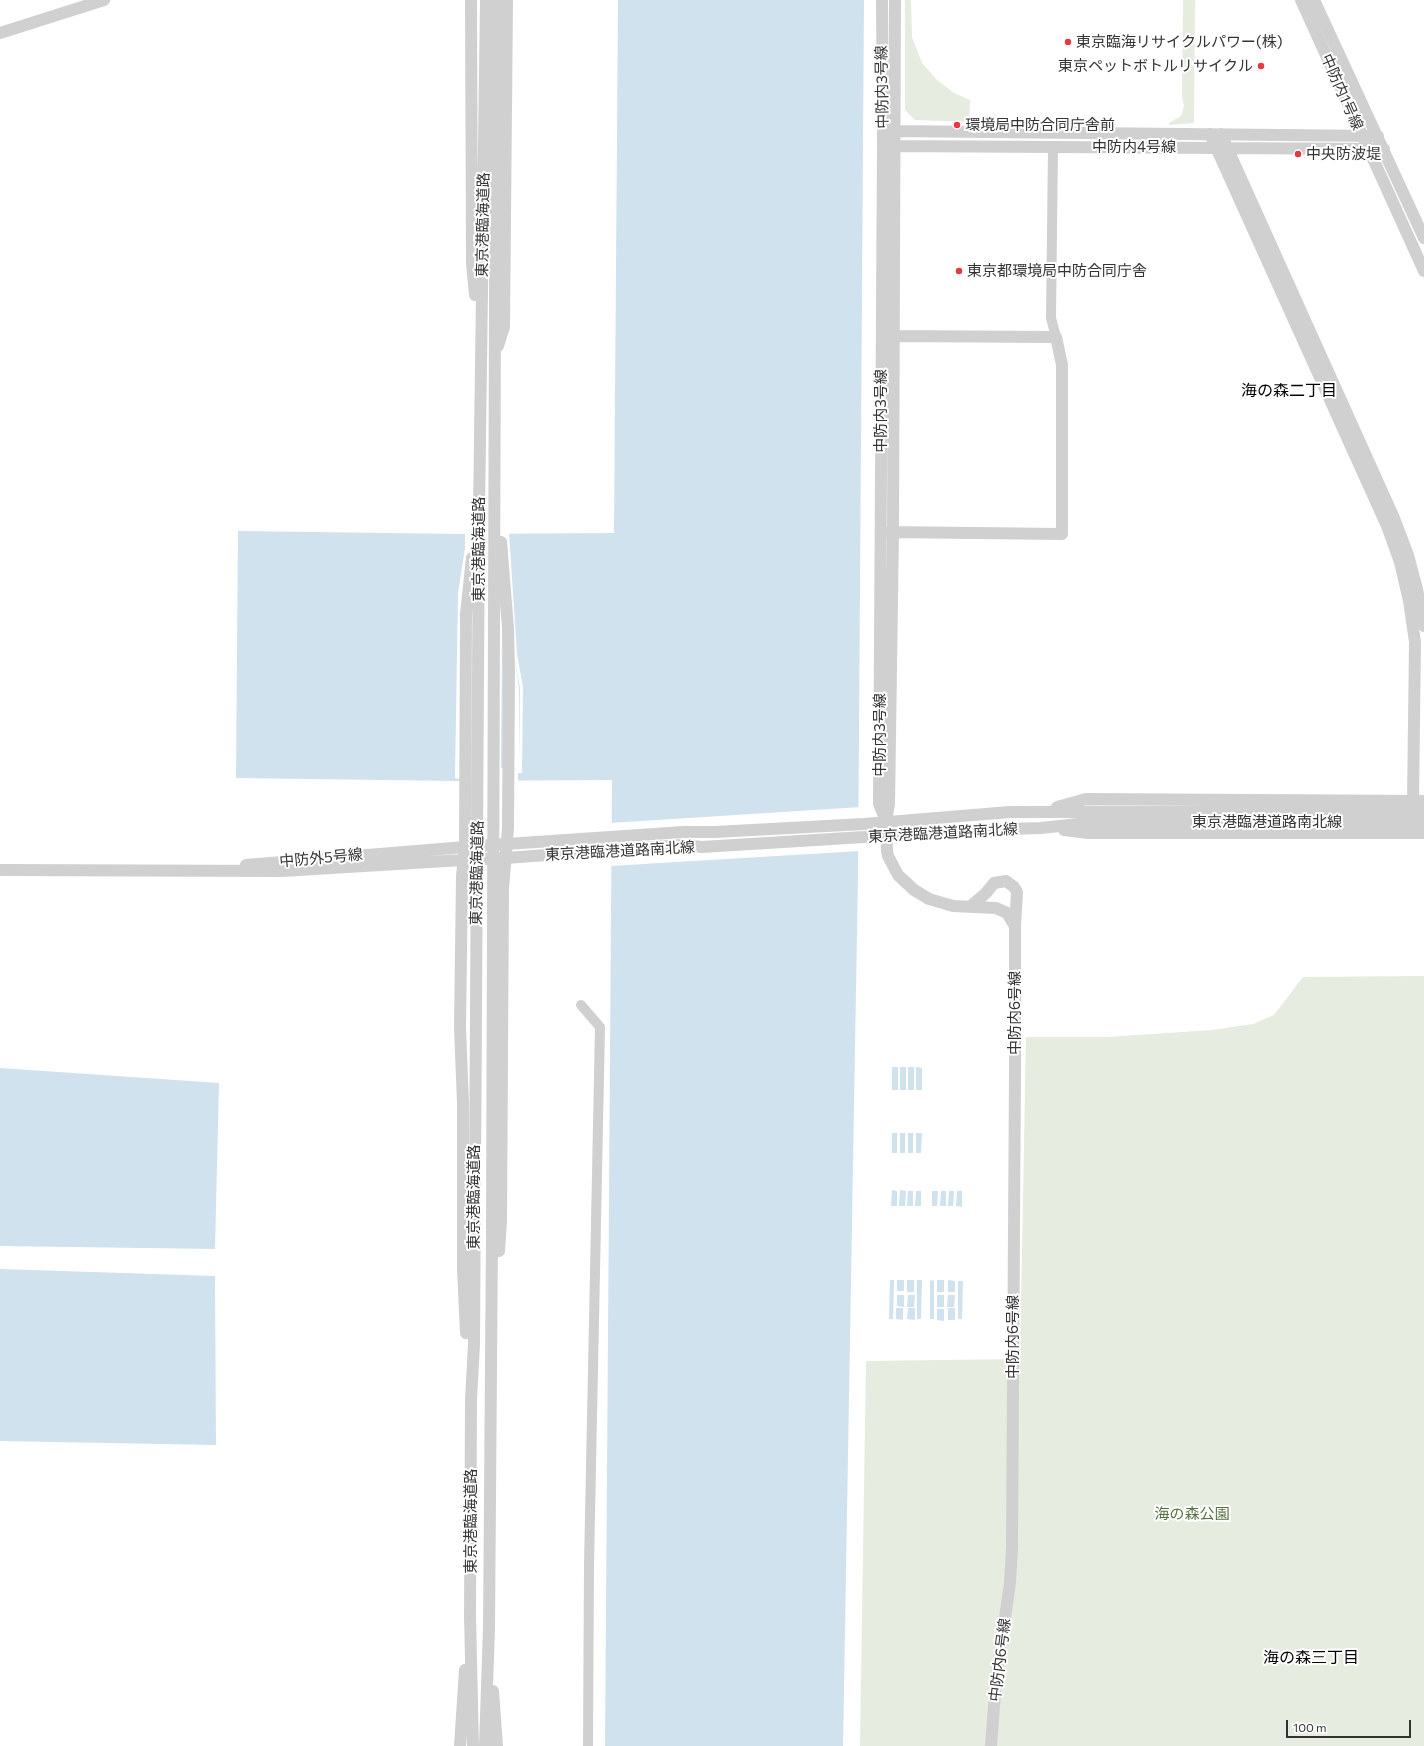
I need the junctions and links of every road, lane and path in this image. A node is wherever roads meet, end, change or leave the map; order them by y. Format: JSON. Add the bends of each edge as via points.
{"nodes":[{"id":1,"x":104,"y":0,"type":"edge"},
{"id":2,"x":471,"y":0,"type":"edge"},
{"id":3,"x":486,"y":0,"type":"edge"},
{"id":4,"x":496,"y":0,"type":"edge"},
{"id":5,"x":507,"y":0,"type":"edge"},
{"id":6,"x":882,"y":0,"type":"edge"},
{"id":7,"x":895,"y":0,"type":"edge"},
{"id":8,"x":1301,"y":0,"type":"edge"},
{"id":9,"x":1314,"y":0,"type":"edge"},
{"id":10,"x":0,"y":33,"type":"edge"},
{"id":11,"x":883,"y":131,"type":"junction"},
{"id":12,"x":896,"y":131,"type":"junction"},
{"id":13,"x":1215,"y":134,"type":"junction"},
{"id":14,"x":1362,"y":136,"type":"junction"},
{"id":15,"x":1378,"y":136,"type":"junction"},
{"id":16,"x":883,"y":146,"type":"junction"},
{"id":17,"x":896,"y":146,"type":"junction"},
{"id":18,"x":1053,"y":147,"type":"junction"},
{"id":19,"x":1221,"y":148,"type":"junction"},
{"id":20,"x":1368,"y":149,"type":"junction"},
{"id":21,"x":1384,"y":150,"type":"junction"},
{"id":22,"x":1424,"y":238,"type":"edge"},
{"id":23,"x":1424,"y":271,"type":"edge"},
{"id":24,"x":888,"y":336,"type":"junction"},
{"id":25,"x":1056,"y":337,"type":"junction"},
{"id":26,"x":495,"y":357,"type":"junction"},
{"id":27,"x":482,"y":400,"type":"junction"},
{"id":28,"x":494,"y":499,"type":"junction"},
{"id":29,"x":479,"y":511,"type":"junction"},
{"id":30,"x":880,"y":532,"type":"junction"},
{"id":31,"x":893,"y":532,"type":"junction"},
{"id":32,"x":1424,"y":626,"type":"edge"},
{"id":33,"x":1418,"y":801,"type":"edge"},
{"id":34,"x":1040,"y":811,"type":"junction"},
{"id":35,"x":1424,"y":811,"type":"edge"},
{"id":36,"x":886,"y":821,"type":"junction"},
{"id":37,"x":1424,"y":822,"type":"edge"},
{"id":38,"x":1041,"y":828,"type":"junction"},
{"id":39,"x":1424,"y":833,"type":"edge"},
{"id":40,"x":886,"y":835,"type":"junction"},
{"id":41,"x":506,"y":844,"type":"junction"},
{"id":42,"x":464,"y":847,"type":"junction"},
{"id":43,"x":506,"y":858,"type":"junction"},
{"id":44,"x":401,"y":859,"type":"junction"},
{"id":45,"x":463,"y":860,"type":"junction"},
{"id":46,"x":0,"y":870,"type":"edge"},
{"id":47,"x":1015,"y":902,"type":"junction"},
{"id":48,"x":971,"y":906,"type":"junction"},
{"id":49,"x":1001,"y":909,"type":"junction"},
{"id":50,"x":1015,"y":926,"type":"junction"},
{"id":51,"x":581,"y":1005,"type":"dead end"},
{"id":52,"x":490,"y":1348,"type":"junction"},
{"id":53,"x":471,"y":1400,"type":"junction"},
{"id":54,"x":470,"y":1616,"type":"junction"},
{"id":55,"x":489,"y":1628,"type":"junction"},
{"id":56,"x":460,"y":1746,"type":"edge"},
{"id":57,"x":473,"y":1746,"type":"edge"},
{"id":58,"x":485,"y":1746,"type":"edge"},
{"id":59,"x":497,"y":1746,"type":"edge"},
{"id":60,"x":588,"y":1746,"type":"edge"},
{"id":61,"x":991,"y":1746,"type":"edge"}],
"edges":[{"from":1,"to":10,"type":"street"},
{"from":2,"to":27,"type":"street","via":[[472,264]]},
{"from":3,"to":27,"type":"street","name":"東京港臨海道路"},
{"from":4,"to":26,"type":"street","name":"東京港臨海道路"},
{"from":5,"to":26,"type":"street","via":[[504,327]]},
{"from":6,"to":11,"type":"street","name":"中防内3号線"},
{"from":7,"to":12,"type":"street","name":"中防内3号線"},
{"from":8,"to":14,"type":"street","name":"中防内1号線"},
{"from":9,"to":15,"type":"street","name":"中防内1号線"},
{"from":11,"to":12,"type":"street","name":"中防内4号線"},
{"from":11,"to":16,"type":"street","name":"中防内3号線"},
{"from":12,"to":13,"type":"street","name":"中防内4号線"},
{"from":12,"to":17,"type":"street","name":"中防内3号線"},
{"from":13,"to":14,"type":"street","name":"中防内4号線"},
{"from":13,"to":19,"type":"street"},
{"from":14,"to":15,"type":"street","name":"中防内4号線"},
{"from":14,"to":20,"type":"street","name":"中防内1号線"},
{"from":15,"to":21,"type":"street","name":"中防内1号線"},
{"from":16,"to":17,"type":"street","name":"中防内4号線"},
{"from":16,"to":24,"type":"street","name":"中防内3号線"},
{"from":17,"to":18,"type":"street","name":"中防内4号線"},
{"from":17,"to":24,"type":"street","name":"中防内3号線"},
{"from":18,"to":19,"type":"street","name":"中防内4号線"},
{"from":18,"to":25,"type":"street","via":[[1051,318]]},
{"from":19,"to":20,"type":"street","name":"中防内4号線"},
{"from":19,"to":32,"type":"street","via":[[1394,518],[1410,562]]},
{"from":19,"to":33,"type":"street","via":[[1387,526],[1400,562],[1415,642]]},
{"from":20,"to":21,"type":"street","name":"中防内4号線"},
{"from":20,"to":23,"type":"street","name":"中防内1号線"},
{"from":21,"to":22,"type":"street","name":"中防内1号線"},
{"from":24,"to":25,"type":"street"},
{"from":24,"to":30,"type":"street","name":"中防内3号線"},
{"from":24,"to":31,"type":"street","name":"中防内3号線"},
{"from":25,"to":31,"type":"street","via":[[1062,365],[1062,534]]},
{"from":26,"to":28,"type":"street","name":"東京港臨海道路"},
{"from":27,"to":29,"type":"street","name":"東京港臨海道路"},
{"from":28,"to":41,"type":"street","via":[[502,546],[508,628]]},
{"from":28,"to":52,"type":"street","name":"東京港臨海道路"},
{"from":29,"to":42,"type":"street","via":[[466,614]]},
{"from":29,"to":53,"type":"street","name":"東京港臨海道路","via":[[474,1344]]},
{"from":30,"to":31,"type":"street"},
{"from":30,"to":36,"type":"street","name":"中防内3号線","via":[[879,804]]},
{"from":31,"to":36,"type":"street","name":"中防内3号線","via":[[889,804]]},
{"from":33,"to":34,"type":"street","via":[[1086,799]]},
{"from":34,"to":35,"type":"street","name":"東京港臨港道路南北線"},
{"from":34,"to":36,"type":"street","name":"東京港臨港道路南北線"},
{"from":36,"to":40,"type":"street","name":"中防内3号線"},
{"from":36,"to":41,"type":"street","name":"東京港臨港道路南北線"},
{"from":37,"to":38,"type":"street","name":"東京港臨港道路南北線","via":[[1096,822]]},
{"from":38,"to":39,"type":"street","via":[[1088,833]]},
{"from":38,"to":40,"type":"street","name":"東京港臨港道路南北線"},
{"from":40,"to":43,"type":"street","name":"東京港臨港道路南北線","via":[[702,847],[682,845]]},
{"from":40,"to":48,"type":"street","via":[[890,861],[898,875],[914,890],[941,904]]},
{"from":41,"to":42,"type":"street","name":"東京港臨港道路南北線","bridge":true},
{"from":41,"to":43,"type":"street"},
{"from":42,"to":44,"type":"street","name":"中防外5号線"},
{"from":42,"to":45,"type":"street"},
{"from":43,"to":45,"type":"street","name":"東京港臨港道路南北線","bridge":true},
{"from":43,"to":52,"type":"street","via":[[503,889],[501,1221]]},
{"from":44,"to":45,"type":"street","name":"中防外5号線"},
{"from":44,"to":46,"type":"street","name":"中防外5号線","via":[[291,860],[177,872]]},
{"from":45,"to":53,"type":"street","via":[[460,1020],[463,1269],[467,1378]]},
{"from":47,"to":48,"type":"street","name":"中防内6号線","via":[[1017,892],[1014,887],[1006,881],[1000,881],[994,883]]},
{"from":47,"to":49,"type":"street","via":[[1007,909]]},
{"from":47,"to":50,"type":"street","name":"中防内6号線"},
{"from":48,"to":49,"type":"street"},
{"from":49,"to":50,"type":"street","via":[[1007,913]]},
{"from":50,"to":61,"type":"street","name":"中防内6号線","via":[[1012,1548]]},
{"from":51,"to":60,"type":"street","via":[[600,1026],[589,1564]]},
{"from":52,"to":55,"type":"street","name":"東京港臨海道路"},
{"from":53,"to":54,"type":"street","name":"東京港臨海道路"},
{"from":54,"to":56,"type":"street","via":[[465,1649]]},
{"from":54,"to":57,"type":"street","name":"東京港臨海道路"},
{"from":55,"to":58,"type":"street","name":"東京港臨海道路"},
{"from":55,"to":59,"type":"street"}]}
